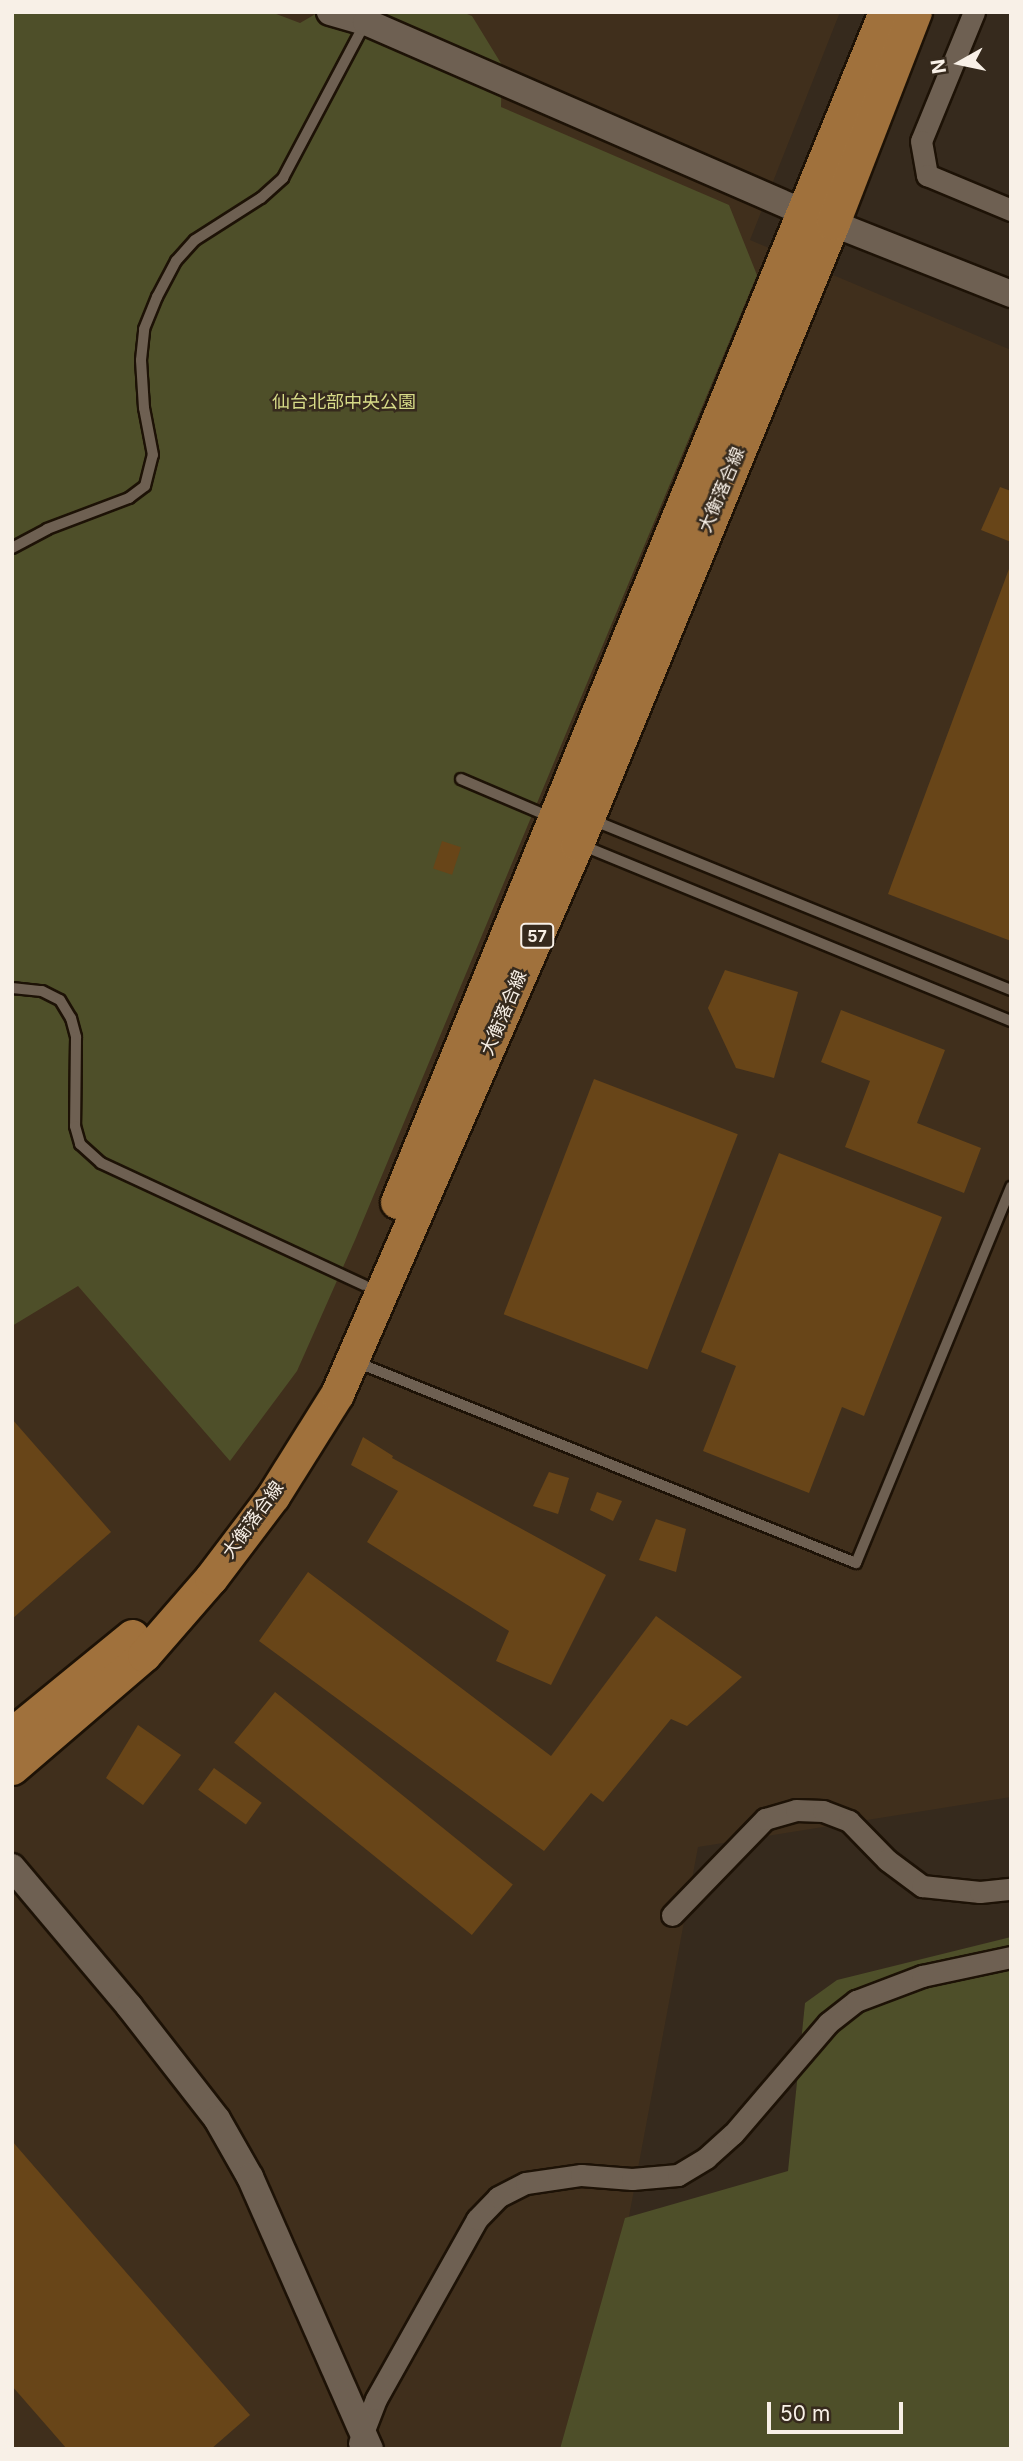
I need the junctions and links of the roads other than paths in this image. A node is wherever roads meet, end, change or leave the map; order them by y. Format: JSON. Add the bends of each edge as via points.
{"nodes":[{"id":1,"x":330,"y":12,"type":"edge"},
{"id":2,"x":885,"y":12,"type":"edge"},
{"id":3,"x":915,"y":12,"type":"edge"},
{"id":4,"x":974,"y":12,"type":"edge"},
{"id":5,"x":366,"y":22,"type":"junction"},
{"id":6,"x":1011,"y":210,"type":"edge"},
{"id":7,"x":819,"y":217,"type":"junction"},
{"id":8,"x":1011,"y":294,"type":"edge"},
{"id":9,"x":12,"y":548,"type":"edge"},
{"id":10,"x":461,"y":779,"type":"dead end"},
{"id":11,"x":569,"y":825,"type":"junction"},
{"id":12,"x":12,"y":988,"type":"edge"},
{"id":13,"x":1011,"y":990,"type":"edge"},
{"id":14,"x":1011,"y":1021,"type":"edge"},
{"id":15,"x":1011,"y":1187,"type":"edge"},
{"id":16,"x":364,"y":1285,"type":"junction"},
{"id":17,"x":353,"y":1361,"type":"junction"},
{"id":18,"x":12,"y":1734,"type":"edge"},
{"id":19,"x":12,"y":1768,"type":"edge"},
{"id":20,"x":12,"y":1867,"type":"edge"},
{"id":21,"x":1011,"y":1889,"type":"edge"},
{"id":22,"x":673,"y":1915,"type":"dead end"},
{"id":23,"x":1011,"y":1957,"type":"edge"},
{"id":24,"x":364,"y":2443,"type":"edge"}],
"edges":[{"from":1,"to":5,"type":"street"},
{"from":2,"to":7,"type":"main road","name":"大衡落合線","number":"57"},
{"from":3,"to":7,"type":"main road","name":"大衡落合線","number":"57"},
{"from":4,"to":6,"type":"street","via":[[921,141],[926,175]]},
{"from":5,"to":7,"type":"street"},
{"from":5,"to":9,"type":"lane","via":[[284,178],[195,240],[176,261],[157,297],[144,329],[141,360],[152,455],[145,486],[129,498],[47,529]]},
{"from":7,"to":8,"type":"street"},
{"from":7,"to":11,"type":"main road","name":"大衡落合線","number":"57"},
{"from":10,"to":11,"type":"lane"},
{"from":11,"to":13,"type":"lane"},
{"from":11,"to":14,"type":"lane"},
{"from":11,"to":16,"type":"main road","name":"大衡落合線","number":"57"},
{"from":11,"to":17,"type":"main road","name":"大衡落合線","number":"57"},
{"from":12,"to":16,"type":"lane","via":[[43,991],[60,1000],[71,1018],[76,1037],[75,1126],[80,1144],[101,1163]]},
{"from":15,"to":17,"type":"lane","via":[[856,1563]]},
{"from":16,"to":18,"type":"main road","name":"大衡落合線","number":"57","via":[[316,1388],[255,1487],[195,1565],[130,1638]]},
{"from":17,"to":19,"type":"main road","name":"大衡落合線","number":"57","via":[[273,1496],[211,1577],[144,1655]]},
{"from":20,"to":24,"type":"street","via":[[217,2119],[250,2177]]},
{"from":21,"to":22,"type":"street","via":[[980,1892],[922,1886],[887,1860],[849,1821],[823,1811],[796,1810],[765,1819]]},
{"from":23,"to":24,"type":"street","via":[[922,1976],[856,2001],[828,2023],[733,2134],[678,2175],[632,2179],[581,2175],[526,2183],[498,2197],[477,2219],[376,2399]]}]}
